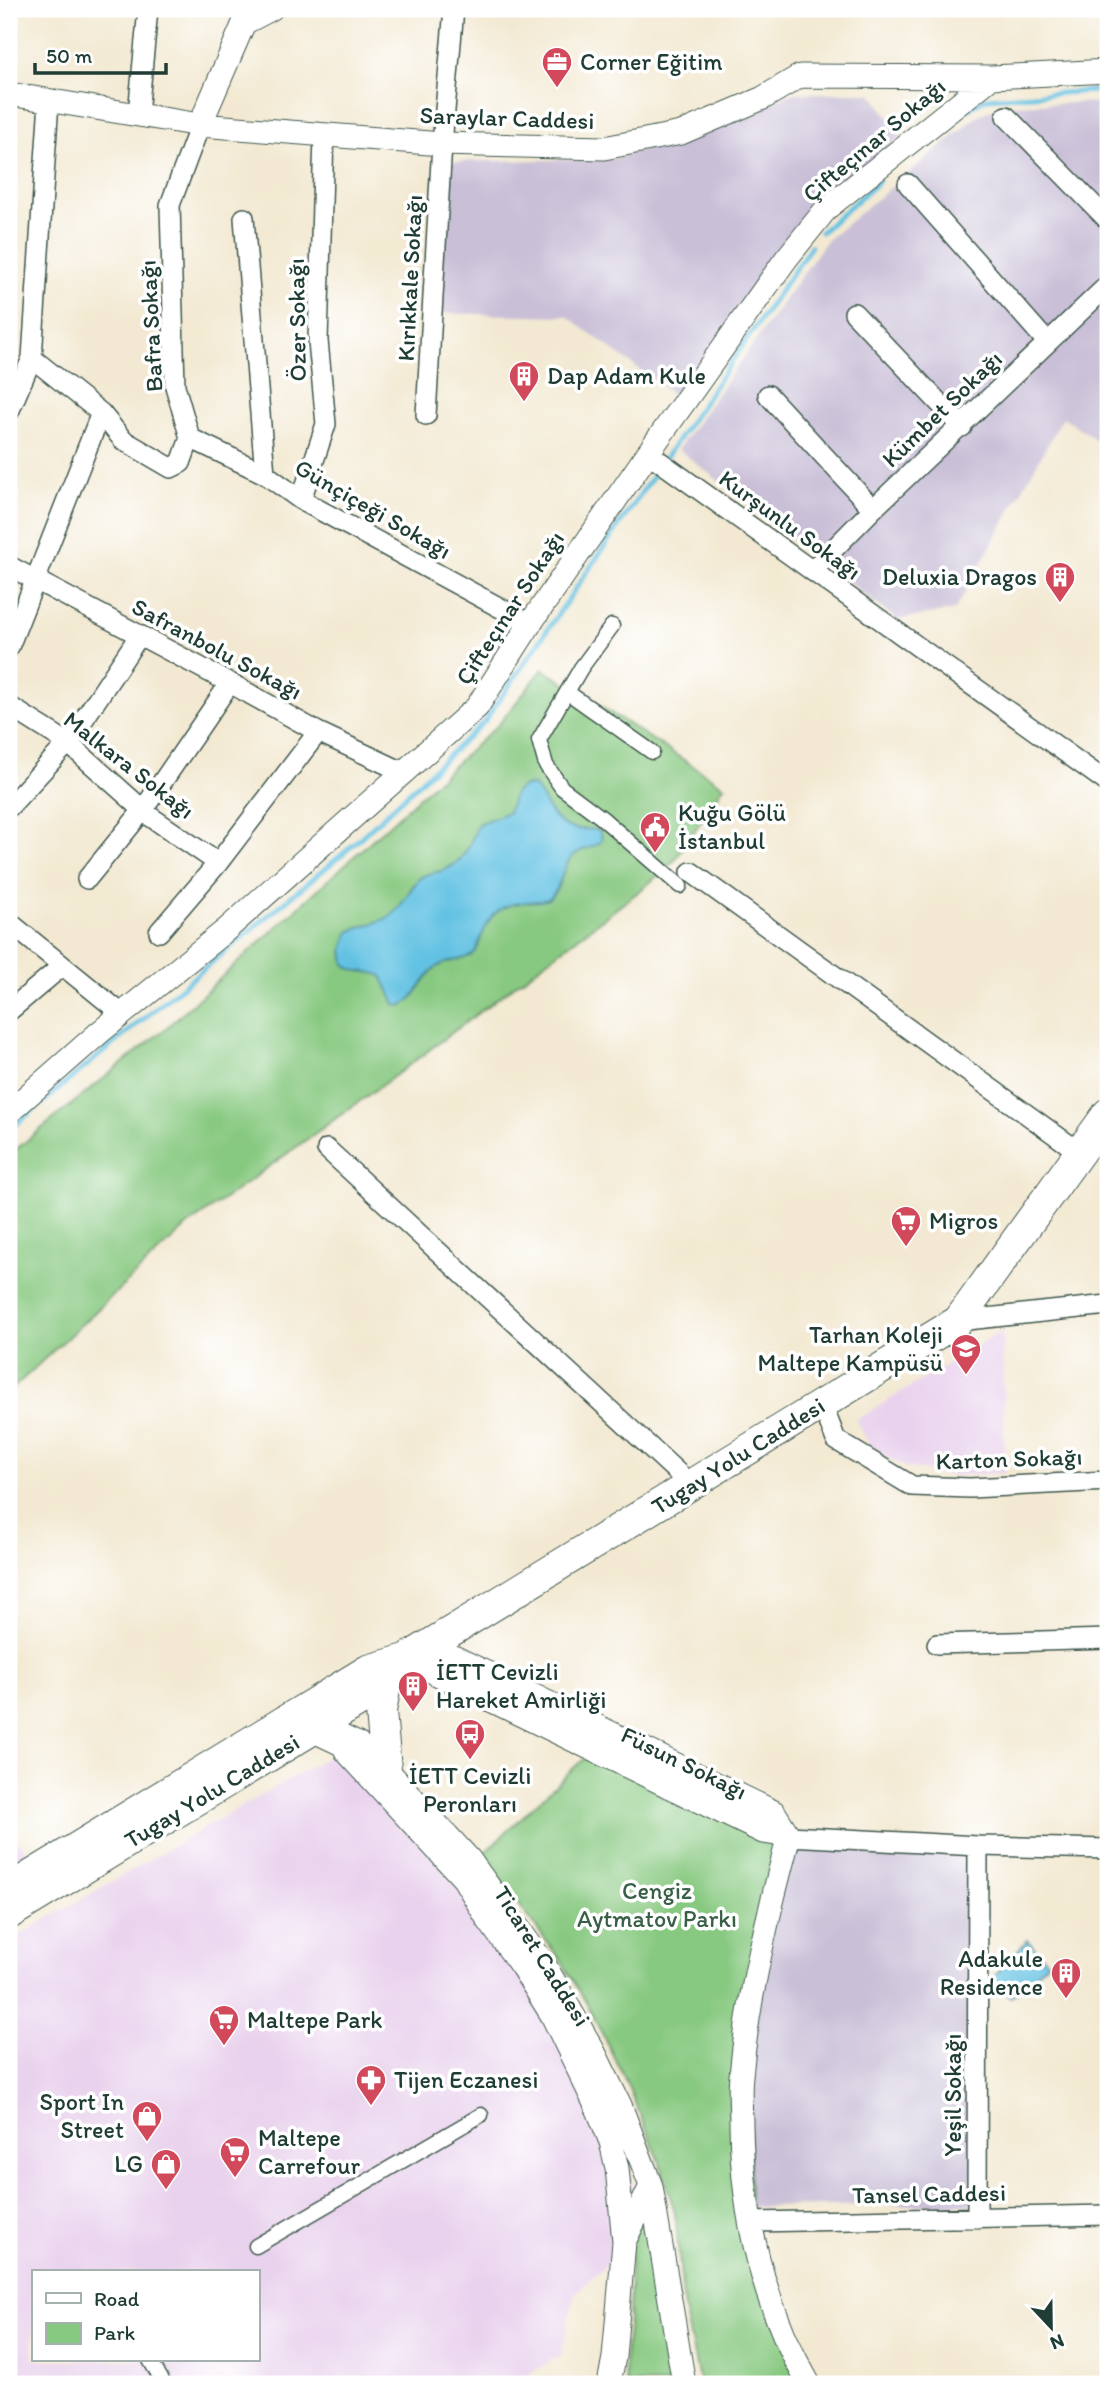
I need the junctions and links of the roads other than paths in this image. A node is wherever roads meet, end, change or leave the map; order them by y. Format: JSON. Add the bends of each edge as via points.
{"nodes":[{"id":1,"x":148,"y":9,"type":"edge"},
{"id":2,"x":271,"y":9,"type":"edge"},
{"id":3,"x":454,"y":9,"type":"edge"},
{"id":4,"x":244,"y":16,"type":"edge"},
{"id":5,"x":1108,"y":71,"type":"edge"},
{"id":6,"x":992,"y":77,"type":"junction"},
{"id":7,"x":9,"y":94,"type":"edge"},
{"id":8,"x":49,"y":101,"type":"junction"},
{"id":9,"x":138,"y":114,"type":"junction"},
{"id":10,"x":1006,"y":116,"type":"dead end"},
{"id":11,"x":200,"y":125,"type":"junction"},
{"id":12,"x":324,"y":135,"type":"junction"},
{"id":13,"x":442,"y":144,"type":"junction"},
{"id":14,"x":908,"y":184,"type":"dead end"},
{"id":15,"x":244,"y":218,"type":"dead end"},
{"id":16,"x":1108,"y":220,"type":"edge"},
{"id":17,"x":1108,"y":285,"type":"edge"},
{"id":18,"x":855,"y":313,"type":"dead end"},
{"id":19,"x":1047,"y":342,"type":"junction"},
{"id":20,"x":32,"y":358,"type":"junction"},
{"id":21,"x":768,"y":395,"type":"dead end"},
{"id":22,"x":9,"y":411,"type":"edge"},
{"id":23,"x":101,"y":413,"type":"junction"},
{"id":24,"x":426,"y":415,"type":"dead end"},
{"id":25,"x":962,"y":427,"type":"junction"},
{"id":26,"x":190,"y":438,"type":"junction"},
{"id":27,"x":648,"y":453,"type":"junction"},
{"id":28,"x":265,"y":474,"type":"junction"},
{"id":29,"x":301,"y":500,"type":"junction"},
{"id":30,"x":873,"y":509,"type":"junction"},
{"id":31,"x":9,"y":566,"type":"edge"},
{"id":32,"x":812,"y":571,"type":"junction"},
{"id":33,"x":37,"y":580,"type":"junction"},
{"id":34,"x":530,"y":624,"type":"junction"},
{"id":35,"x":612,"y":626,"type":"dead end"},
{"id":36,"x":139,"y":636,"type":"junction"},
{"id":37,"x":9,"y":647,"type":"edge"},
{"id":38,"x":230,"y":682,"type":"junction"},
{"id":39,"x":567,"y":692,"type":"junction"},
{"id":40,"x":9,"y":706,"type":"edge"},
{"id":41,"x":318,"y":732,"type":"junction"},
{"id":42,"x":68,"y":743,"type":"junction"},
{"id":43,"x":652,"y":752,"type":"dead end"},
{"id":44,"x":403,"y":772,"type":"junction"},
{"id":45,"x":1108,"y":783,"type":"edge"},
{"id":46,"x":9,"y":807,"type":"edge"},
{"id":47,"x":143,"y":810,"type":"junction"},
{"id":48,"x":218,"y":863,"type":"junction"},
{"id":49,"x":87,"y":879,"type":"dead end"},
{"id":50,"x":686,"y":879,"type":"joint"},
{"id":51,"x":9,"y":922,"type":"edge"},
{"id":52,"x":159,"y":932,"type":"dead end"},
{"id":53,"x":61,"y":967,"type":"junction"},
{"id":54,"x":9,"y":1011,"type":"edge"},
{"id":55,"x":122,"y":1014,"type":"junction"},
{"id":56,"x":9,"y":1112,"type":"edge"},
{"id":57,"x":1108,"y":1113,"type":"edge"},
{"id":58,"x":327,"y":1149,"type":"dead end"},
{"id":59,"x":1079,"y":1152,"type":"junction"},
{"id":60,"x":1108,"y":1305,"type":"edge"},
{"id":61,"x":958,"y":1321,"type":"junction"},
{"id":62,"x":822,"y":1404,"type":"junction"},
{"id":63,"x":1108,"y":1481,"type":"edge"},
{"id":64,"x":691,"y":1485,"type":"junction"},
{"id":65,"x":1108,"y":1639,"type":"edge"},
{"id":66,"x":937,"y":1644,"type":"dead end"},
{"id":67,"x":418,"y":1652,"type":"junction"},
{"id":68,"x":386,"y":1685,"type":"junction"},
{"id":69,"x":323,"y":1722,"type":"junction"},
{"id":70,"x":386,"y":1769,"type":"junction"},
{"id":71,"x":789,"y":1836,"type":"junction"},
{"id":72,"x":978,"y":1846,"type":"junction"},
{"id":73,"x":1108,"y":1849,"type":"edge"},
{"id":74,"x":9,"y":1889,"type":"edge"},
{"id":75,"x":9,"y":1914,"type":"edge"},
{"id":76,"x":481,"y":2115,"type":"dead end"},
{"id":77,"x":651,"y":2186,"type":"junction"},
{"id":78,"x":1108,"y":2215,"type":"edge"},
{"id":79,"x":977,"y":2218,"type":"junction"},
{"id":80,"x":750,"y":2222,"type":"junction"},
{"id":81,"x":624,"y":2242,"type":"junction"},
{"id":82,"x":256,"y":2246,"type":"dead end"},
{"id":83,"x":614,"y":2357,"type":"junction"},
{"id":84,"x":151,"y":2362,"type":"edge"},
{"id":85,"x":164,"y":2384,"type":"edge"},
{"id":86,"x":609,"y":2384,"type":"edge"},
{"id":87,"x":618,"y":2384,"type":"edge"},
{"id":88,"x":684,"y":2384,"type":"edge"},
{"id":89,"x":809,"y":2384,"type":"edge"}],
"edges":[{"from":1,"to":9,"type":"street"},
{"from":2,"to":4,"type":"street"},
{"from":3,"to":13,"type":"street","name":"Kırıkkale Sokağı"},
{"from":4,"to":11,"type":"street"},
{"from":5,"to":6,"type":"street","name":"Saraylar Caddesi"},
{"from":6,"to":13,"type":"street","name":"Saraylar Caddesi","via":[[800,76],[763,99],[681,133],[604,148]]},
{"from":6,"to":27,"type":"street","name":"Çifteçınar Sokağı","via":[[827,208]]},
{"from":7,"to":8,"type":"street","name":"Saraylar Caddesi"},
{"from":8,"to":9,"type":"street","name":"Saraylar Caddesi"},
{"from":8,"to":20,"type":"street"},
{"from":9,"to":11,"type":"street","name":"Saraylar Caddesi"},
{"from":10,"to":16,"type":"street"},
{"from":11,"to":12,"type":"street","name":"Saraylar Caddesi"},
{"from":11,"to":26,"type":"street","name":"Bafra Sokağı","via":[[170,205],[174,386]]},
{"from":12,"to":13,"type":"street","name":"Saraylar Caddesi"},
{"from":12,"to":29,"type":"street","name":"Özer Sokağı","via":[[318,341],[326,424]]},
{"from":13,"to":24,"type":"street","name":"Kırıkkale Sokağı"},
{"from":14,"to":19,"type":"street"},
{"from":15,"to":28,"type":"street"},
{"from":17,"to":19,"type":"street","name":"Kümbet Sokağı"},
{"from":18,"to":25,"type":"street"},
{"from":19,"to":25,"type":"street","name":"Kümbet Sokağı"},
{"from":20,"to":22,"type":"street"},
{"from":20,"to":23,"type":"street"},
{"from":21,"to":30,"type":"street"},
{"from":23,"to":26,"type":"street","via":[[123,440],[171,468],[181,463]]},
{"from":23,"to":33,"type":"street"},
{"from":25,"to":30,"type":"street","name":"Kümbet Sokağı"},
{"from":26,"to":28,"type":"street","name":"Günçiçeği Sokağı"},
{"from":27,"to":32,"type":"street","name":"Kurşunlu Sokağı"},
{"from":27,"to":34,"type":"street","name":"Çifteçınar Sokağı"},
{"from":28,"to":29,"type":"street","name":"Günçiçeği Sokağı"},
{"from":29,"to":34,"type":"street","name":"Günçiçeği Sokağı"},
{"from":30,"to":32,"type":"street","name":"Kümbet Sokağı"},
{"from":31,"to":33,"type":"street","name":"Safranbolu Sokağı"},
{"from":32,"to":45,"type":"street","name":"Kurşunlu Sokağı"},
{"from":33,"to":36,"type":"street","name":"Safranbolu Sokağı"},
{"from":33,"to":37,"type":"street"},
{"from":34,"to":44,"type":"street","name":"Çifteçınar Sokağı","via":[[477,707]]},
{"from":35,"to":39,"type":"street"},
{"from":36,"to":38,"type":"street","name":"Safranbolu Sokağı"},
{"from":36,"to":42,"type":"street"},
{"from":38,"to":41,"type":"street","name":"Safranbolu Sokağı"},
{"from":38,"to":47,"type":"street"},
{"from":39,"to":43,"type":"street"},
{"from":39,"to":50,"type":"street","via":[[538,740],[546,765],[562,788]]},
{"from":40,"to":42,"type":"street","name":"Malkara Sokağı"},
{"from":41,"to":44,"type":"street","name":"Safranbolu Sokağı"},
{"from":41,"to":48,"type":"street"},
{"from":42,"to":46,"type":"street"},
{"from":42,"to":47,"type":"street","name":"Malkara Sokağı"},
{"from":44,"to":55,"type":"street","name":"Çifteçınar Sokağı","via":[[226,930]]},
{"from":47,"to":48,"type":"street","name":"Malkara Sokağı"},
{"from":47,"to":49,"type":"street"},
{"from":48,"to":52,"type":"street"},
{"from":50,"to":59,"type":"street"},
{"from":51,"to":53,"type":"street"},
{"from":53,"to":54,"type":"street"},
{"from":53,"to":55,"type":"street"},
{"from":55,"to":56,"type":"street","name":"Çifteçınar Sokağı"},
{"from":57,"to":59,"type":"main road","name":"Tugay Yolu Caddesi"},
{"from":58,"to":64,"type":"street"},
{"from":59,"to":61,"type":"main road","name":"Tugay Yolu Caddesi"},
{"from":60,"to":61,"type":"street"},
{"from":61,"to":62,"type":"main road","name":"Tugay Yolu Caddesi"},
{"from":62,"to":63,"type":"street","name":"Karton Sokağı","via":[[836,1440],[912,1486]]},
{"from":62,"to":64,"type":"main road","name":"Tugay Yolu Caddesi"},
{"from":64,"to":67,"type":"main road","name":"Tugay Yolu Caddesi"},
{"from":65,"to":66,"type":"street"},
{"from":67,"to":68,"type":"main road","name":"Tugay Yolu Caddesi"},
{"from":67,"to":69,"type":"main road","name":"Tugay Yolu Caddesi","via":[[368,1670]]},
{"from":67,"to":71,"type":"street","name":"Füsun Sokağı","via":[[774,1812]]},
{"from":68,"to":69,"type":"main road","name":"Tugay Yolu Caddesi"},
{"from":68,"to":70,"type":"main road","via":[[381,1711]]},
{"from":69,"to":70,"type":"main road"},
{"from":69,"to":74,"type":"main road","name":"Tugay Yolu Caddesi"},
{"from":69,"to":75,"type":"main road","name":"Tugay Yolu Caddesi"},
{"from":69,"to":81,"type":"street","name":"Ticaret Caddesi","via":[[464,1879],[552,2015],[611,2142]]},
{"from":70,"to":77,"type":"street","name":"Ticaret Caddesi","via":[[469,1860],[544,1964],[620,2105]]},
{"from":71,"to":72,"type":"street"},
{"from":71,"to":80,"type":"street","via":[[749,2008],[740,2079],[741,2170]]},
{"from":72,"to":73,"type":"street"},
{"from":72,"to":79,"type":"street","name":"Yeşil Sokağı"},
{"from":76,"to":82,"type":"street"},
{"from":77,"to":81,"type":"street","name":"Ticaret Caddesi"},
{"from":77,"to":88,"type":"street","name":"Ticaret Caddesi"},
{"from":78,"to":79,"type":"street","name":"Tansel Caddesi"},
{"from":79,"to":80,"type":"street","name":"Tansel Caddesi"},
{"from":80,"to":89,"type":"street","via":[[771,2305]]},
{"from":81,"to":83,"type":"street","name":"Ticaret Caddesi"},
{"from":83,"to":86,"type":"street","name":"Ticaret Caddesi"},
{"from":83,"to":87,"type":"street","name":"Ticaret Caddesi"},
{"from":84,"to":85,"type":"street"}]}
